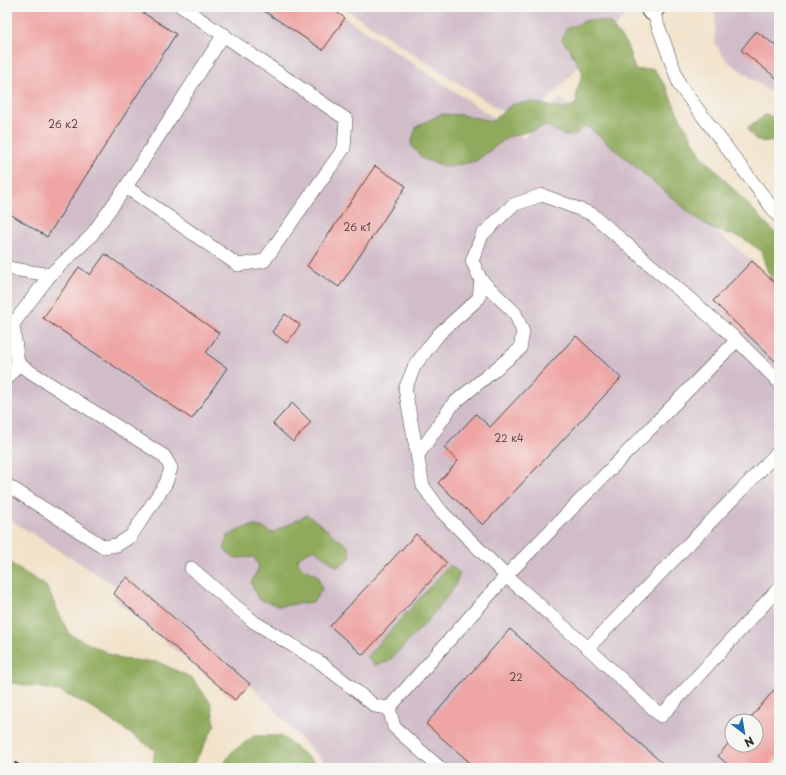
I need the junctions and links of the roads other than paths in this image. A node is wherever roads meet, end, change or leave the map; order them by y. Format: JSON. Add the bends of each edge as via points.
{"nodes":[{"id":1,"x":182,"y":7,"type":"edge"},
{"id":2,"x":652,"y":8,"type":"edge"},
{"id":3,"x":224,"y":34,"type":"junction"},
{"id":4,"x":126,"y":187,"type":"junction"},
{"id":5,"x":779,"y":217,"type":"edge"},
{"id":6,"x":7,"y":268,"type":"edge"},
{"id":7,"x":50,"y":275,"type":"junction"},
{"id":8,"x":481,"y":280,"type":"junction"},
{"id":9,"x":737,"y":340,"type":"junction"},
{"id":10,"x":18,"y":364,"type":"junction"},
{"id":11,"x":7,"y":379,"type":"edge"},
{"id":12,"x":779,"y":382,"type":"edge"},
{"id":13,"x":779,"y":450,"type":"edge"},
{"id":14,"x":418,"y":455,"type":"junction"},
{"id":15,"x":7,"y":485,"type":"edge"},
{"id":16,"x":191,"y":568,"type":"dead end"},
{"id":17,"x":506,"y":576,"type":"junction"},
{"id":18,"x":779,"y":588,"type":"edge"},
{"id":19,"x":588,"y":648,"type":"junction"},
{"id":20,"x":389,"y":708,"type":"junction"},
{"id":21,"x":440,"y":768,"type":"edge"}],
"edges":[{"from":1,"to":3,"type":"lane"},
{"from":2,"to":5,"type":"lane","via":[[680,86]]},
{"from":3,"to":4,"type":"lane"},
{"from":3,"to":4,"type":"lane","via":[[346,119],[344,148],[264,260],[238,265]]},
{"from":4,"to":7,"type":"lane","via":[[90,237]]},
{"from":6,"to":7,"type":"lane"},
{"from":7,"to":10,"type":"lane","via":[[13,324]]},
{"from":8,"to":9,"type":"lane","via":[[472,261],[482,235],[513,205],[542,195],[592,214]]},
{"from":8,"to":14,"type":"lane","via":[[478,298],[439,334],[414,365],[405,389]]},
{"from":8,"to":14,"type":"lane","via":[[515,313],[523,332],[520,349],[453,404]]},
{"from":9,"to":12,"type":"lane"},
{"from":9,"to":17,"type":"lane"},
{"from":10,"to":11,"type":"lane"},
{"from":10,"to":15,"type":"lane","via":[[164,456],[171,468],[166,483],[131,536],[117,545],[104,547]]},
{"from":13,"to":19,"type":"lane"},
{"from":14,"to":17,"type":"lane","via":[[423,486],[442,512]]},
{"from":16,"to":20,"type":"lane","via":[[254,622],[321,663],[375,706]]},
{"from":17,"to":19,"type":"lane"},
{"from":17,"to":20,"type":"lane"},
{"from":18,"to":19,"type":"lane","via":[[661,716]]},
{"from":20,"to":21,"type":"lane","via":[[394,727]]}]}
